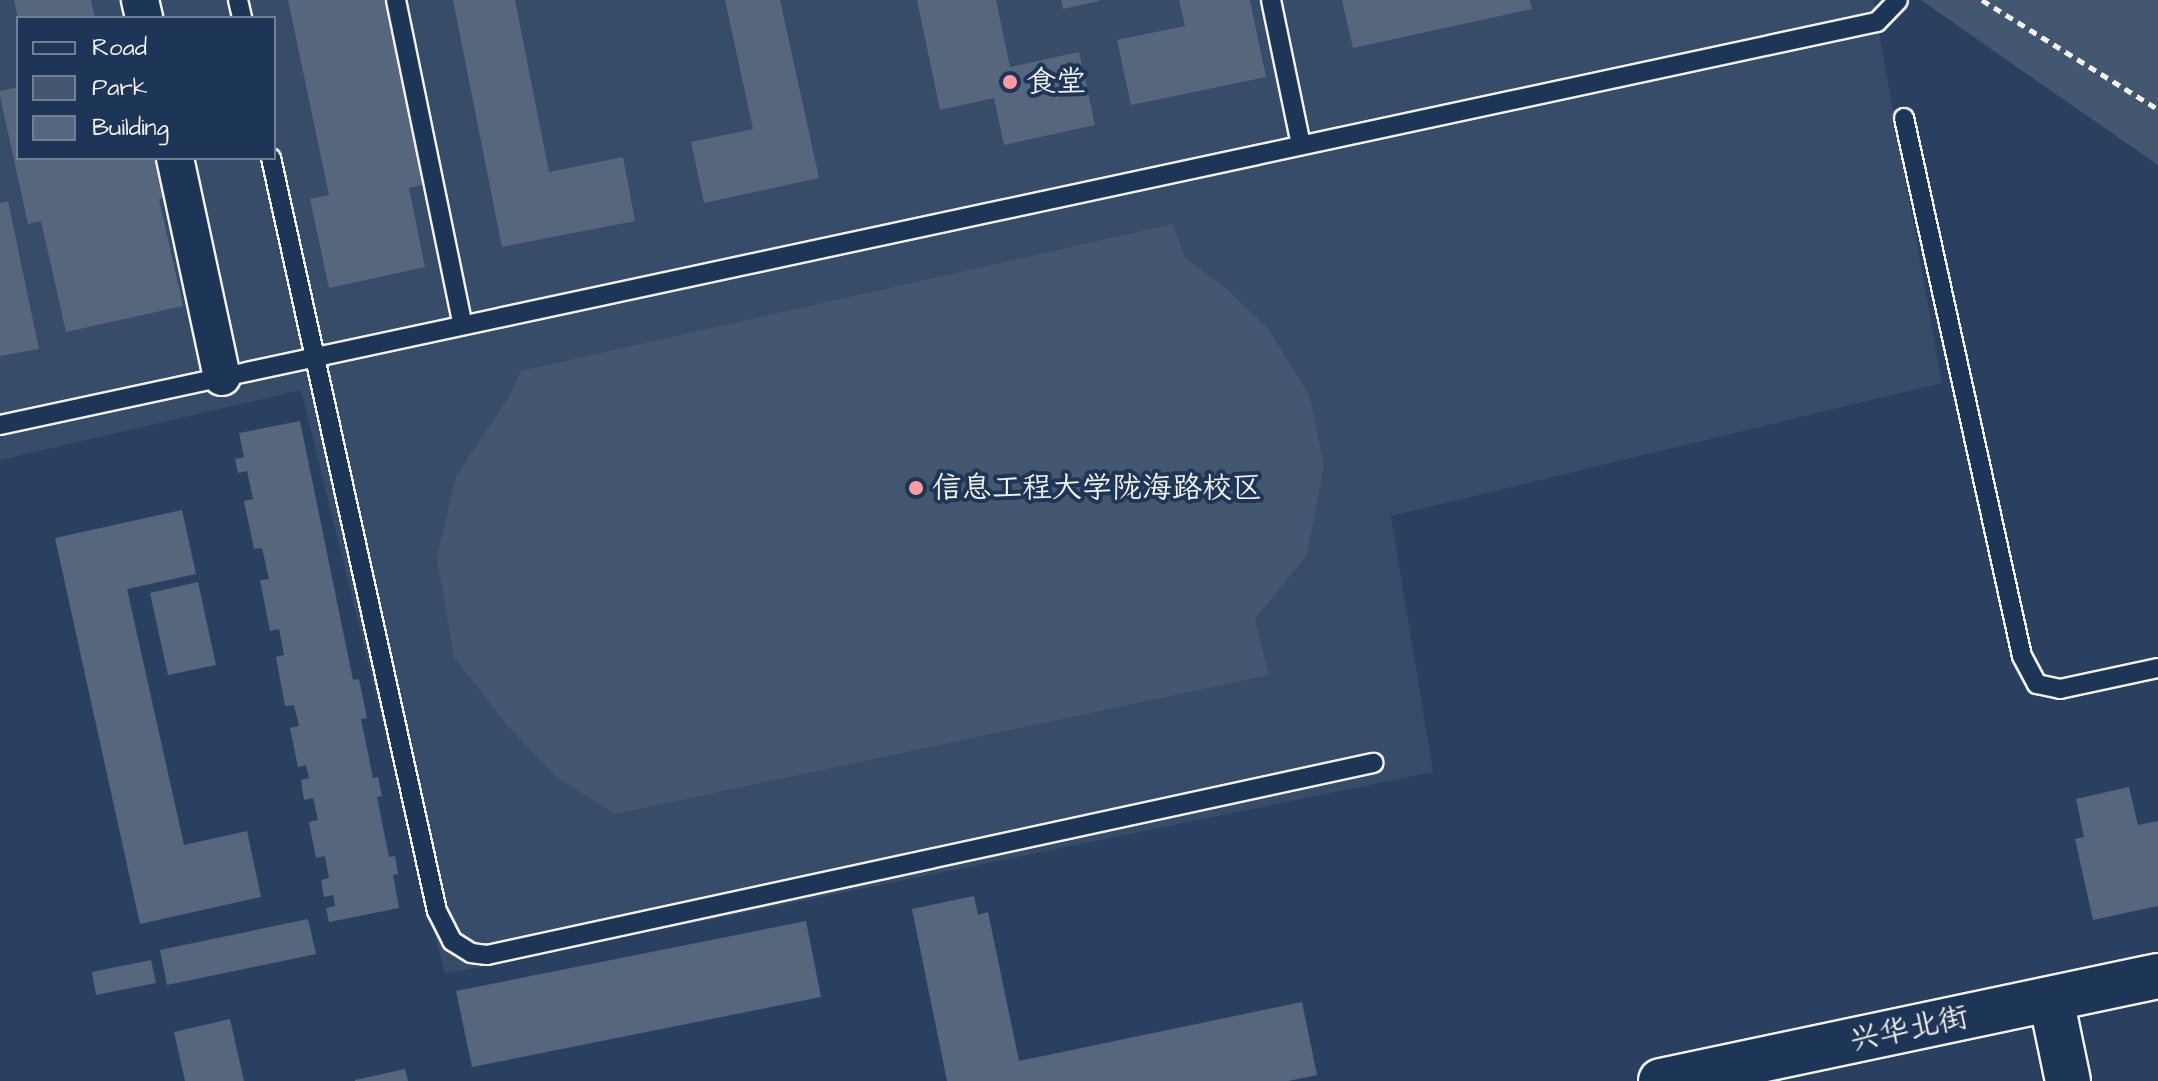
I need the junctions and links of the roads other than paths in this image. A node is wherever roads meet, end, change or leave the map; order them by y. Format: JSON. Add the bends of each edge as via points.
{"nodes":[{"id":1,"x":396,"y":0,"type":"edge"},
{"id":2,"x":1271,"y":0,"type":"edge"},
{"id":3,"x":1898,"y":0,"type":"edge"},
{"id":4,"x":1904,"y":118,"type":"dead end"},
{"id":5,"x":1301,"y":145,"type":"junction"},
{"id":6,"x":175,"y":160,"type":"edge"},
{"id":7,"x":271,"y":160,"type":"edge"},
{"id":8,"x":463,"y":325,"type":"junction"},
{"id":9,"x":312,"y":358,"type":"junction"},
{"id":10,"x":222,"y":377,"type":"junction"},
{"id":11,"x":0,"y":425,"type":"edge"},
{"id":12,"x":2158,"y":668,"type":"edge"},
{"id":13,"x":1373,"y":763,"type":"dead end"},
{"id":14,"x":2158,"y":976,"type":"edge"},
{"id":15,"x":2051,"y":999,"type":"junction"},
{"id":16,"x":1661,"y":1081,"type":"edge"},
{"id":17,"x":2068,"y":1081,"type":"edge"}],
"edges":[{"from":1,"to":8,"type":"lane"},
{"from":2,"to":5,"type":"lane"},
{"from":3,"to":5,"type":"lane","via":[[1877,22]]},
{"from":4,"to":12,"type":"lane","via":[[2022,656],[2037,684],[2060,689]]},
{"from":5,"to":8,"type":"lane"},
{"from":6,"to":10,"type":"street"},
{"from":7,"to":9,"type":"lane"},
{"from":8,"to":9,"type":"lane"},
{"from":9,"to":10,"type":"lane"},
{"from":9,"to":13,"type":"lane","via":[[437,911],[452,941],[471,953],[487,955]]},
{"from":10,"to":11,"type":"lane"},
{"from":14,"to":15,"type":"street","name":"兴华北街"},
{"from":15,"to":16,"type":"street","name":"兴华北街"},
{"from":15,"to":17,"type":"street"}]}
